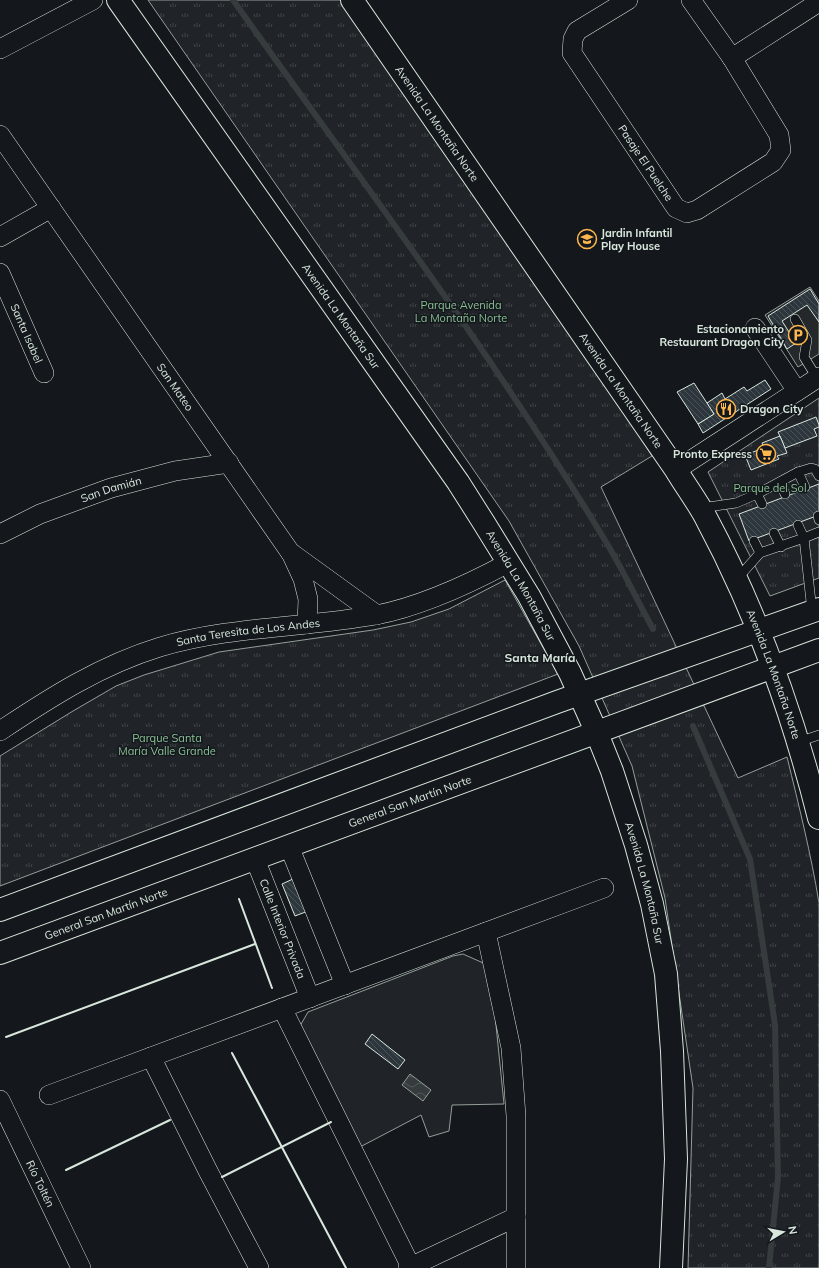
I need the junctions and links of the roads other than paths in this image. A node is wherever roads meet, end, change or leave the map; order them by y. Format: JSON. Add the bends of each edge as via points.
{"nodes":[{"id":1,"x":93,"y":0,"type":"edge"},
{"id":2,"x":118,"y":0,"type":"edge"},
{"id":3,"x":352,"y":0,"type":"edge"},
{"id":4,"x":628,"y":0,"type":"edge"},
{"id":5,"x":691,"y":0,"type":"edge"},
{"id":6,"x":819,"y":2,"type":"edge"},
{"id":7,"x":0,"y":49,"type":"edge"},
{"id":8,"x":732,"y":58,"type":"junction"},
{"id":9,"x":0,"y":135,"type":"edge"},
{"id":10,"x":51,"y":208,"type":"junction"},
{"id":11,"x":0,"y":237,"type":"edge"},
{"id":12,"x":0,"y":273,"type":"edge"},
{"id":13,"x":795,"y":319,"type":"dead end"},
{"id":14,"x":754,"y":328,"type":"dead end"},
{"id":15,"x":44,"y":373,"type":"dead end"},
{"id":16,"x":818,"y":377,"type":"edge"},
{"id":17,"x":797,"y":391,"type":"junction"},
{"id":18,"x":229,"y":463,"type":"junction"},
{"id":19,"x":676,"y":470,"type":"junction"},
{"id":20,"x":798,"y":472,"type":"junction"},
{"id":21,"x":819,"y":476,"type":"edge"},
{"id":22,"x":780,"y":482,"type":"junction"},
{"id":23,"x":805,"y":487,"type":"dead end"},
{"id":24,"x":757,"y":494,"type":"junction"},
{"id":25,"x":785,"y":494,"type":"dead end"},
{"id":26,"x":736,"y":503,"type":"junction"},
{"id":27,"x":762,"y":504,"type":"dead end"},
{"id":28,"x":700,"y":509,"type":"junction"},
{"id":29,"x":740,"y":512,"type":"dead end"},
{"id":30,"x":798,"y":525,"type":"dead end"},
{"id":31,"x":819,"y":532,"type":"edge"},
{"id":32,"x":774,"y":533,"type":"dead end"},
{"id":33,"x":0,"y":534,"type":"edge"},
{"id":34,"x":804,"y":538,"type":"junction"},
{"id":35,"x":754,"y":540,"type":"dead end"},
{"id":36,"x":781,"y":547,"type":"junction"},
{"id":37,"x":290,"y":552,"type":"junction"},
{"id":38,"x":760,"y":554,"type":"junction"},
{"id":39,"x":508,"y":563,"type":"junction"},
{"id":40,"x":736,"y":580,"type":"junction"},
{"id":41,"x":816,"y":610,"type":"edge"},
{"id":42,"x":377,"y":615,"type":"junction"},
{"id":43,"x":307,"y":624,"type":"junction"},
{"id":44,"x":759,"y":631,"type":"junction"},
{"id":45,"x":819,"y":650,"type":"edge"},
{"id":46,"x":773,"y":667,"type":"junction"},
{"id":47,"x":580,"y":694,"type":"junction"},
{"id":48,"x":0,"y":731,"type":"edge"},
{"id":49,"x":596,"y":731,"type":"junction"},
{"id":50,"x":819,"y":735,"type":"edge"},
{"id":51,"x":797,"y":742,"type":"junction"},
{"id":52,"x":819,"y":818,"type":"edge"},
{"id":53,"x":290,"y":846,"type":"junction"},
{"id":54,"x":255,"y":859,"type":"junction"},
{"id":55,"x":604,"y":888,"type":"dead end"},
{"id":56,"x":0,"y":910,"type":"edge"},
{"id":57,"x":486,"y":932,"type":"junction"},
{"id":58,"x":0,"y":953,"type":"edge"},
{"id":59,"x":345,"y":985,"type":"junction"},
{"id":60,"x":310,"y":998,"type":"junction"},
{"id":61,"x":282,"y":1008,"type":"junction"},
{"id":62,"x":151,"y":1057,"type":"junction"},
{"id":63,"x":49,"y":1095,"type":"dead end"},
{"id":64,"x":0,"y":1100,"type":"edge"},
{"id":65,"x":516,"y":1217,"type":"junction"},
{"id":66,"x":409,"y":1267,"type":"edge"},
{"id":67,"x":81,"y":1268,"type":"edge"},
{"id":68,"x":259,"y":1268,"type":"edge"},
{"id":69,"x":516,"y":1268,"type":"edge"},
{"id":70,"x":671,"y":1268,"type":"edge"}],
"edges":[{"from":1,"to":7,"type":"street"},
{"from":2,"to":39,"type":"main road","name":"Avenida La Montaña Sur","via":[[458,482]]},
{"from":3,"to":19,"type":"main road","name":"Avenida La Montaña Norte"},
{"from":4,"to":8,"type":"street","name":"Pasaje El Puelche","via":[[578,31],[573,39],[572,53],[676,208],[687,213],[697,210],[773,162],[781,150],[779,135]]},
{"from":5,"to":8,"type":"street","name":"Pasaje El Puelche"},
{"from":6,"to":8,"type":"street"},
{"from":9,"to":10,"type":"street","name":"San Mateo"},
{"from":10,"to":11,"type":"street"},
{"from":10,"to":18,"type":"street","name":"San Mateo"},
{"from":12,"to":15,"type":"street","name":"Santa Isabel"},
{"from":13,"to":16,"type":"lane","via":[[807,340],[804,357]]},
{"from":14,"to":17,"type":"street"},
{"from":16,"to":17,"type":"street"},
{"from":17,"to":19,"type":"street"},
{"from":18,"to":33,"type":"street","name":"San Damián","via":[[175,471],[111,488],[40,514]]},
{"from":18,"to":37,"type":"street","name":"San Mateo"},
{"from":19,"to":28,"type":"main road","name":"Avenida La Montaña Norte"},
{"from":20,"to":21,"type":"lane","via":[[811,468],[815,469]]},
{"from":20,"to":22,"type":"lane"},
{"from":20,"to":23,"type":"lane"},
{"from":22,"to":24,"type":"lane"},
{"from":22,"to":25,"type":"lane"},
{"from":24,"to":26,"type":"lane"},
{"from":24,"to":27,"type":"lane"},
{"from":26,"to":28,"type":"lane"},
{"from":26,"to":29,"type":"lane"},
{"from":28,"to":40,"type":"main road","name":"Avenida La Montaña Norte"},
{"from":30,"to":34,"type":"lane"},
{"from":31,"to":34,"type":"lane"},
{"from":32,"to":36,"type":"lane"},
{"from":34,"to":36,"type":"lane"},
{"from":34,"to":41,"type":"lane"},
{"from":35,"to":38,"type":"lane"},
{"from":36,"to":38,"type":"lane"},
{"from":37,"to":42,"type":"street","name":"San Mateo"},
{"from":37,"to":43,"type":"street","via":[[303,579],[308,599]]},
{"from":38,"to":40,"type":"lane"},
{"from":39,"to":42,"type":"street","name":"Santa Teresita de Los Andes","via":[[431,599]]},
{"from":39,"to":47,"type":"main road","name":"Avenida La Montaña Sur","via":[[557,646]]},
{"from":40,"to":44,"type":"main road","name":"Avenida La Montaña Norte"},
{"from":41,"to":44,"type":"main road"},
{"from":42,"to":43,"type":"street","name":"Santa Teresita de Los Andes"},
{"from":43,"to":48,"type":"street","name":"Santa Teresita de Los Andes","via":[[221,633],[182,641],[134,656],[74,684]]},
{"from":44,"to":46,"type":"main road","name":"Avenida La Montaña Norte"},
{"from":44,"to":47,"type":"main road"},
{"from":45,"to":46,"type":"main road","name":"General San Martín Norte"},
{"from":46,"to":49,"type":"main road","name":"General San Martín Norte"},
{"from":46,"to":51,"type":"main road","name":"Avenida La Montaña Norte"},
{"from":47,"to":49,"type":"main road","name":"Avenida La Montaña Sur"},
{"from":47,"to":56,"type":"main road"},
{"from":49,"to":53,"type":"main road","name":"General San Martín Norte"},
{"from":49,"to":70,"type":"main road","name":"Avenida La Montaña Sur","via":[[636,845],[652,904],[666,974],[676,1159]]},
{"from":50,"to":51,"type":"lane"},
{"from":51,"to":52,"type":"main road","name":"Avenida La Montaña Norte"},
{"from":53,"to":54,"type":"main road","name":"General San Martín Norte"},
{"from":53,"to":59,"type":"street"},
{"from":54,"to":58,"type":"main road","name":"General San Martín Norte"},
{"from":54,"to":60,"type":"street","name":"Calle Interior Privada"},
{"from":55,"to":57,"type":"street"},
{"from":57,"to":59,"type":"street"},
{"from":57,"to":65,"type":"street","via":[[511,1048],[516,1116]]},
{"from":59,"to":60,"type":"street"},
{"from":60,"to":61,"type":"street"},
{"from":61,"to":62,"type":"street"},
{"from":61,"to":66,"type":"street"},
{"from":62,"to":63,"type":"street"},
{"from":62,"to":68,"type":"street"},
{"from":64,"to":67,"type":"street","name":"Río Toltén"},
{"from":65,"to":66,"type":"street"},
{"from":65,"to":69,"type":"street"}]}
